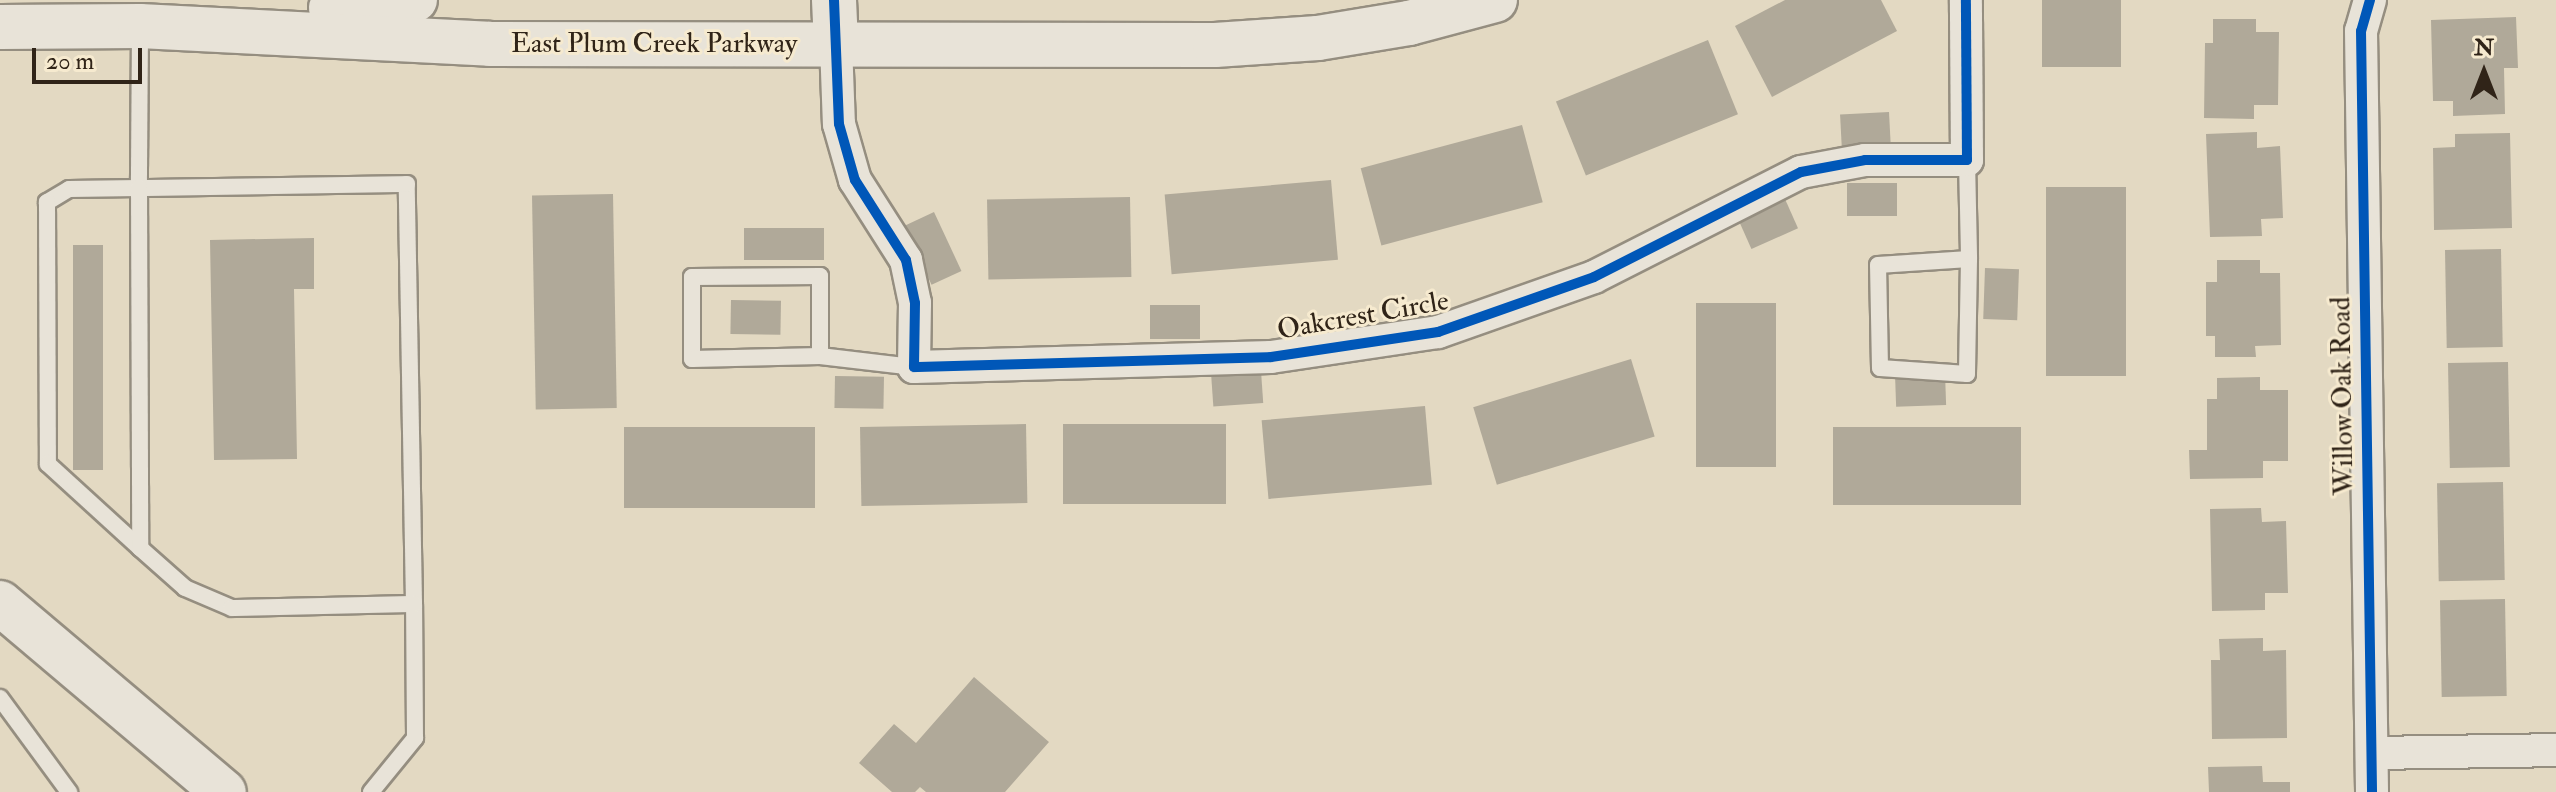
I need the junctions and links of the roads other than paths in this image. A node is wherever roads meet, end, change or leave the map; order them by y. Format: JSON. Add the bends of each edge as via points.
{"nodes":[{"id":1,"x":196,"y":0,"type":"edge"},
{"id":2,"x":215,"y":0,"type":"edge"},
{"id":3,"x":415,"y":0,"type":"edge"},
{"id":4,"x":834,"y":0,"type":"edge"},
{"id":5,"x":1495,"y":0,"type":"edge"},
{"id":6,"x":1966,"y":0,"type":"edge"},
{"id":7,"x":2370,"y":0,"type":"edge"},
{"id":8,"x":140,"y":26,"type":"junction"},
{"id":9,"x":0,"y":27,"type":"edge"},
{"id":10,"x":836,"y":44,"type":"junction"},
{"id":11,"x":1967,"y":160,"type":"junction"},
{"id":12,"x":139,"y":188,"type":"junction"},
{"id":13,"x":1969,"y":259,"type":"junction"},
{"id":14,"x":820,"y":356,"type":"junction"},
{"id":15,"x":914,"y":367,"type":"junction"},
{"id":16,"x":140,"y":548,"type":"junction"},
{"id":17,"x":0,"y":603,"type":"edge"},
{"id":18,"x":414,"y":604,"type":"junction"},
{"id":19,"x":0,"y":698,"type":"edge"},
{"id":20,"x":2556,"y":750,"type":"edge"},
{"id":21,"x":2373,"y":753,"type":"junction"},
{"id":22,"x":69,"y":792,"type":"edge"},
{"id":23,"x":224,"y":792,"type":"edge"},
{"id":24,"x":371,"y":792,"type":"edge"},
{"id":25,"x":2372,"y":792,"type":"edge"}],
"edges":[{"from":1,"to":8,"type":"main road","via":[[168,6]]},
{"from":2,"to":3,"type":"main road","via":[[386,11]]},
{"from":4,"to":10,"type":"main road"},
{"from":5,"to":10,"type":"main road","name":"East Plum Creek Parkway","via":[[1409,23],[1259,42]]},
{"from":6,"to":11,"type":"street"},
{"from":7,"to":21,"type":"street","name":"Willow Oak Road","via":[[2361,31]]},
{"from":8,"to":9,"type":"main road","name":"East Plum Creek Parkway"},
{"from":8,"to":10,"type":"main road","name":"East Plum Creek Parkway","via":[[490,44]]},
{"from":8,"to":12,"type":"lane"},
{"from":10,"to":15,"type":"street","via":[[839,124],[855,180],[906,260],[915,303]]},
{"from":11,"to":13,"type":"lane"},
{"from":11,"to":15,"type":"street","name":"Oakcrest Circle","via":[[1865,160],[1801,172],[1594,277],[1438,332],[1271,357]]},
{"from":12,"to":16,"type":"lane"},
{"from":12,"to":16,"type":"lane","via":[[69,189],[47,202],[48,464]]},
{"from":12,"to":18,"type":"lane","via":[[407,184]]},
{"from":13,"to":13,"type":"lane","via":[[1967,374],[1880,368],[1878,265]]},
{"from":14,"to":14,"type":"lane","via":[[820,276],[692,277],[692,359]]},
{"from":14,"to":15,"type":"lane"},
{"from":16,"to":18,"type":"lane","via":[[185,588],[232,608]]},
{"from":17,"to":23,"type":"main road"},
{"from":18,"to":24,"type":"lane","via":[[415,738]]},
{"from":19,"to":22,"type":"lane"},
{"from":20,"to":21,"type":"street"},
{"from":21,"to":25,"type":"street","name":"Willow Oak Road"}]}
